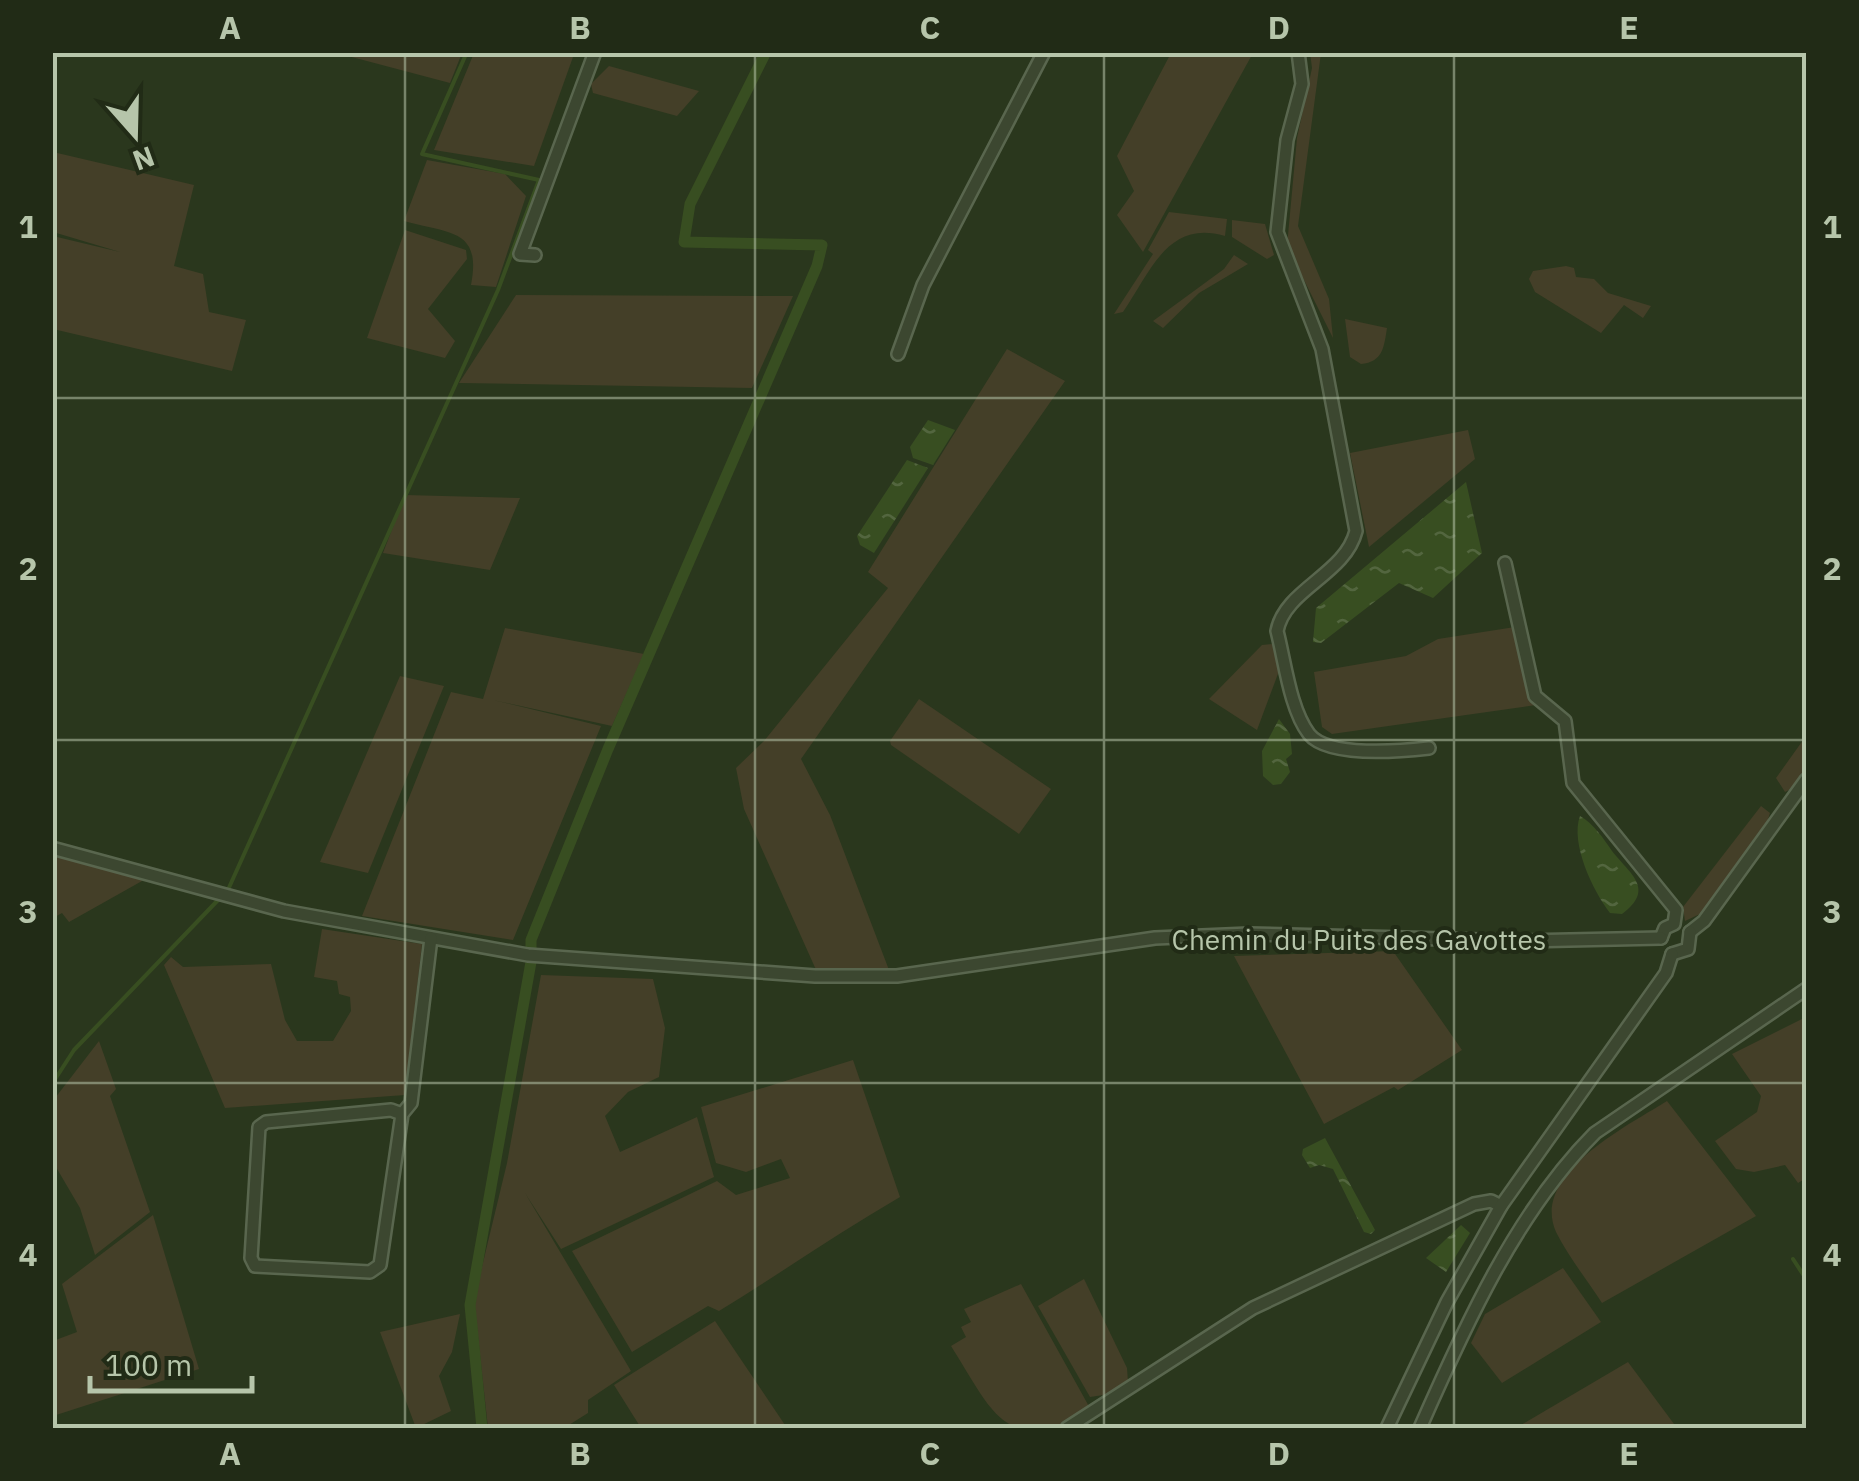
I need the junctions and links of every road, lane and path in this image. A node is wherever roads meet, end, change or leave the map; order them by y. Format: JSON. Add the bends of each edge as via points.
{"nodes":[{"id":1,"x":595,"y":52,"type":"edge"},
{"id":2,"x":1044,"y":52,"type":"edge"},
{"id":3,"x":1298,"y":52,"type":"edge"},
{"id":4,"x":536,"y":255,"type":"dead end"},
{"id":5,"x":898,"y":354,"type":"dead end"},
{"id":6,"x":1505,"y":564,"type":"dead end"},
{"id":7,"x":1429,"y":748,"type":"dead end"},
{"id":8,"x":1806,"y":780,"type":"edge"},
{"id":9,"x":52,"y":848,"type":"edge"},
{"id":10,"x":1674,"y":924,"type":"junction"},
{"id":11,"x":1690,"y":932,"type":"junction"},
{"id":12,"x":431,"y":938,"type":"junction"},
{"id":13,"x":1661,"y":938,"type":"junction"},
{"id":14,"x":1672,"y":954,"type":"junction"},
{"id":15,"x":1806,"y":989,"type":"edge"},
{"id":16,"x":402,"y":1114,"type":"junction"},
{"id":17,"x":1501,"y":1206,"type":"junction"},
{"id":18,"x":1067,"y":1428,"type":"edge"},
{"id":19,"x":1387,"y":1428,"type":"edge"},
{"id":20,"x":1420,"y":1428,"type":"edge"}],
"edges":[{"from":1,"to":4,"type":"street","via":[[520,254]]},
{"from":2,"to":5,"type":"street","via":[[923,285]]},
{"from":3,"to":7,"type":"street","via":[[1302,84],[1277,232],[1322,349],[1356,532],[1352,546],[1293,602],[1277,631],[1302,724],[1312,738],[1383,753]]},
{"from":6,"to":10,"type":"street","via":[[1535,696],[1565,720],[1573,783],[1675,906]]},
{"from":8,"to":11,"type":"street"},
{"from":9,"to":12,"type":"street","name":"Chemin du Puits des Gavottes","via":[[284,911]]},
{"from":10,"to":11,"type":"street"},
{"from":10,"to":13,"type":"street"},
{"from":11,"to":14,"type":"street","via":[[1688,949]]},
{"from":12,"to":13,"type":"street","name":"Chemin du Puits des Gavottes","via":[[559,958],[897,976],[1155,938]]},
{"from":12,"to":16,"type":"street","via":[[410,1103]]},
{"from":13,"to":14,"type":"street"},
{"from":14,"to":17,"type":"street","via":[[1666,973]]},
{"from":15,"to":20,"type":"street","via":[[1576,1152],[1511,1249]]},
{"from":16,"to":16,"type":"street","via":[[376,1270],[255,1266],[259,1127]]},
{"from":17,"to":18,"type":"street","via":[[1474,1204],[1253,1308]]},
{"from":17,"to":19,"type":"street"}]}
